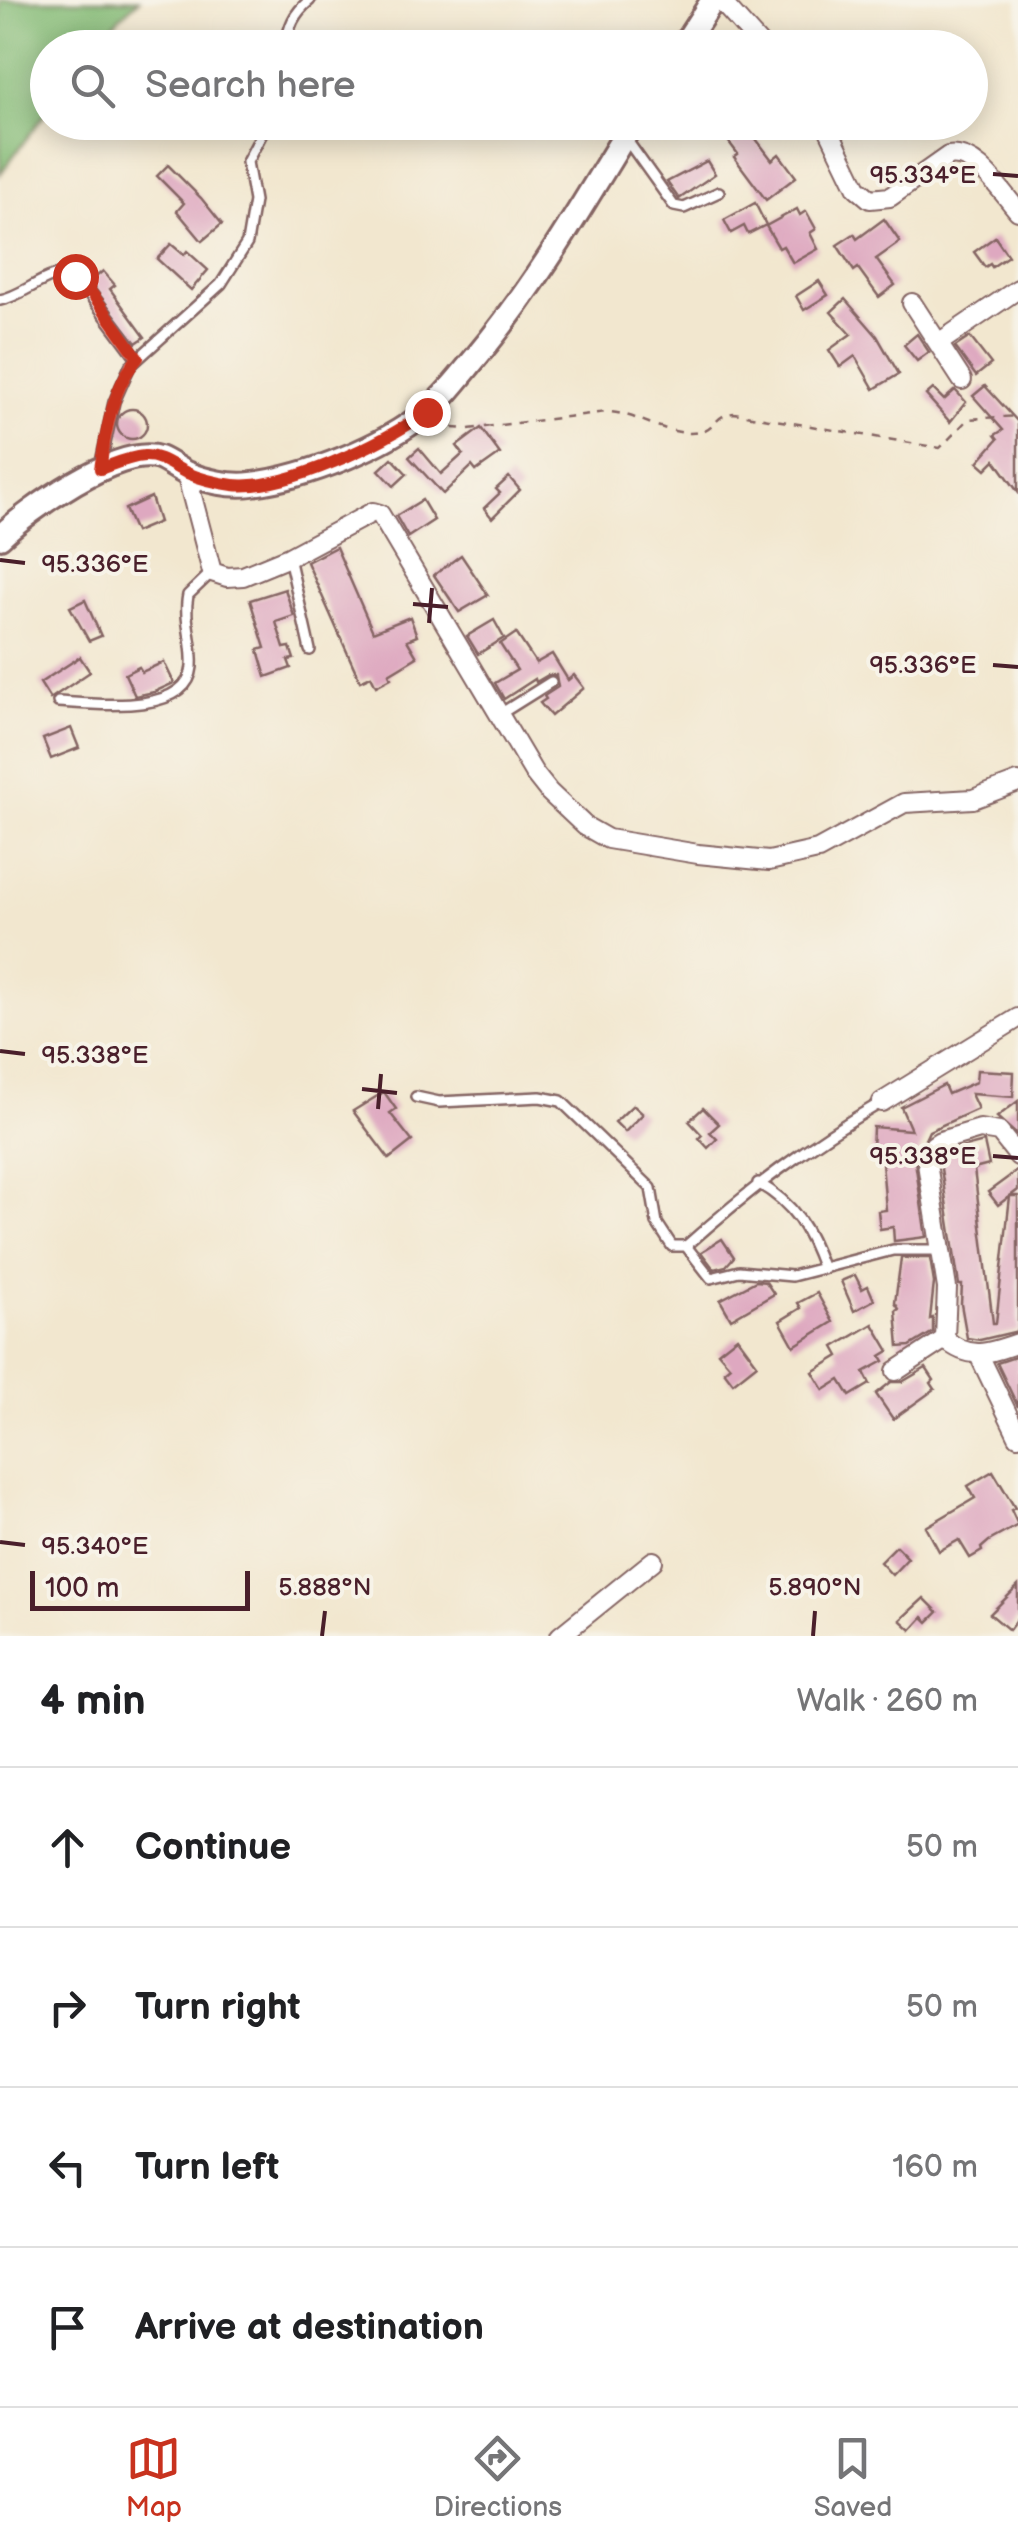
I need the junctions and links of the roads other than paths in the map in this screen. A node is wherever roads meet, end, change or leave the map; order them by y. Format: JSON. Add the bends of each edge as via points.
{"nodes":[{"id":1,"x":310,"y":0,"type":"edge"},
{"id":2,"x":717,"y":0,"type":"edge"},
{"id":3,"x":287,"y":30,"type":"edge"},
{"id":4,"x":695,"y":30,"type":"edge"},
{"id":5,"x":746,"y":30,"type":"edge"},
{"id":6,"x":258,"y":140,"type":"edge"},
{"id":7,"x":623,"y":140,"type":"edge"},
{"id":8,"x":635,"y":140,"type":"edge"},
{"id":9,"x":834,"y":140,"type":"edge"},
{"id":10,"x":719,"y":192,"type":"dead end"},
{"id":11,"x":1018,"y":211,"type":"edge"},
{"id":12,"x":1018,"y":289,"type":"edge"},
{"id":13,"x":0,"y":300,"type":"edge"},
{"id":14,"x":912,"y":303,"type":"dead end"},
{"id":15,"x":940,"y":342,"type":"junction"},
{"id":16,"x":138,"y":358,"type":"junction"},
{"id":17,"x":962,"y":380,"type":"dead end"},
{"id":18,"x":100,"y":469,"type":"junction"},
{"id":19,"x":186,"y":473,"type":"junction"},
{"id":20,"x":0,"y":536,"type":"edge"},
{"id":21,"x":289,"y":556,"type":"junction"},
{"id":22,"x":212,"y":572,"type":"junction"},
{"id":23,"x":310,"y":650,"type":"dead end"},
{"id":24,"x":551,"y":682,"type":"dead end"},
{"id":25,"x":58,"y":702,"type":"dead end"},
{"id":26,"x":498,"y":716,"type":"junction"},
{"id":27,"x":1018,"y":782,"type":"edge"},
{"id":28,"x":1018,"y":1018,"type":"edge"},
{"id":29,"x":416,"y":1096,"type":"dead end"},
{"id":30,"x":882,"y":1102,"type":"joint"},
{"id":31,"x":1018,"y":1156,"type":"edge"},
{"id":32,"x":758,"y":1183,"type":"junction"},
{"id":33,"x":686,"y":1246,"type":"junction"},
{"id":34,"x":942,"y":1250,"type":"junction"},
{"id":35,"x":823,"y":1269,"type":"junction"},
{"id":36,"x":944,"y":1338,"type":"junction"},
{"id":37,"x":1018,"y":1343,"type":"edge"},
{"id":38,"x":980,"y":1355,"type":"junction"},
{"id":39,"x":896,"y":1371,"type":"dead end"},
{"id":40,"x":1018,"y":1436,"type":"edge"},
{"id":41,"x":653,"y":1561,"type":"dead end"},
{"id":42,"x":560,"y":1636,"type":"edge"}],
"edges":[{"from":1,"to":3,"type":"lane"},
{"from":2,"to":4,"type":"street"},
{"from":2,"to":5,"type":"street"},
{"from":6,"to":16,"type":"lane","via":[[246,162],[252,220],[233,270]]},
{"from":7,"to":19,"type":"street","via":[[499,328],[415,420],[363,449],[290,476],[236,486]]},
{"from":8,"to":10,"type":"lane","via":[[674,206]]},
{"from":9,"to":11,"type":"street","via":[[857,188],[870,199],[890,197],[958,154]]},
{"from":12,"to":15,"type":"street"},
{"from":13,"to":16,"type":"lane","via":[[58,274],[75,276]]},
{"from":14,"to":15,"type":"street"},
{"from":15,"to":17,"type":"street"},
{"from":16,"to":18,"type":"lane","via":[[114,402]]},
{"from":18,"to":19,"type":"street","via":[[145,456]]},
{"from":18,"to":20,"type":"street"},
{"from":19,"to":22,"type":"street"},
{"from":21,"to":22,"type":"street","via":[[236,578]]},
{"from":21,"to":23,"type":"lane"},
{"from":21,"to":26,"type":"street","via":[[380,514]]},
{"from":22,"to":25,"type":"lane","via":[[188,595],[192,665],[181,690],[163,700]]},
{"from":24,"to":26,"type":"lane"},
{"from":26,"to":27,"type":"street","via":[[548,792],[591,831],[698,854],[785,860],[818,850],[904,803],[973,799]]},
{"from":28,"to":30,"type":"street"},
{"from":29,"to":33,"type":"lane","via":[[439,1102],[540,1096],[562,1101],[651,1188],[661,1229],[672,1246]]},
{"from":30,"to":32,"type":"lane"},
{"from":31,"to":34,"type":"street","via":[[1000,1132],[988,1128],[934,1146],[926,1160]]},
{"from":32,"to":33,"type":"lane"},
{"from":32,"to":35,"type":"lane","via":[[802,1220]]},
{"from":33,"to":35,"type":"lane","via":[[711,1278]]},
{"from":34,"to":35,"type":"lane","via":[[893,1250]]},
{"from":34,"to":36,"type":"street","via":[[948,1288]]},
{"from":36,"to":38,"type":"street"},
{"from":36,"to":39,"type":"street"},
{"from":37,"to":38,"type":"street"},
{"from":38,"to":40,"type":"street"},
{"from":41,"to":42,"type":"street"}]}
